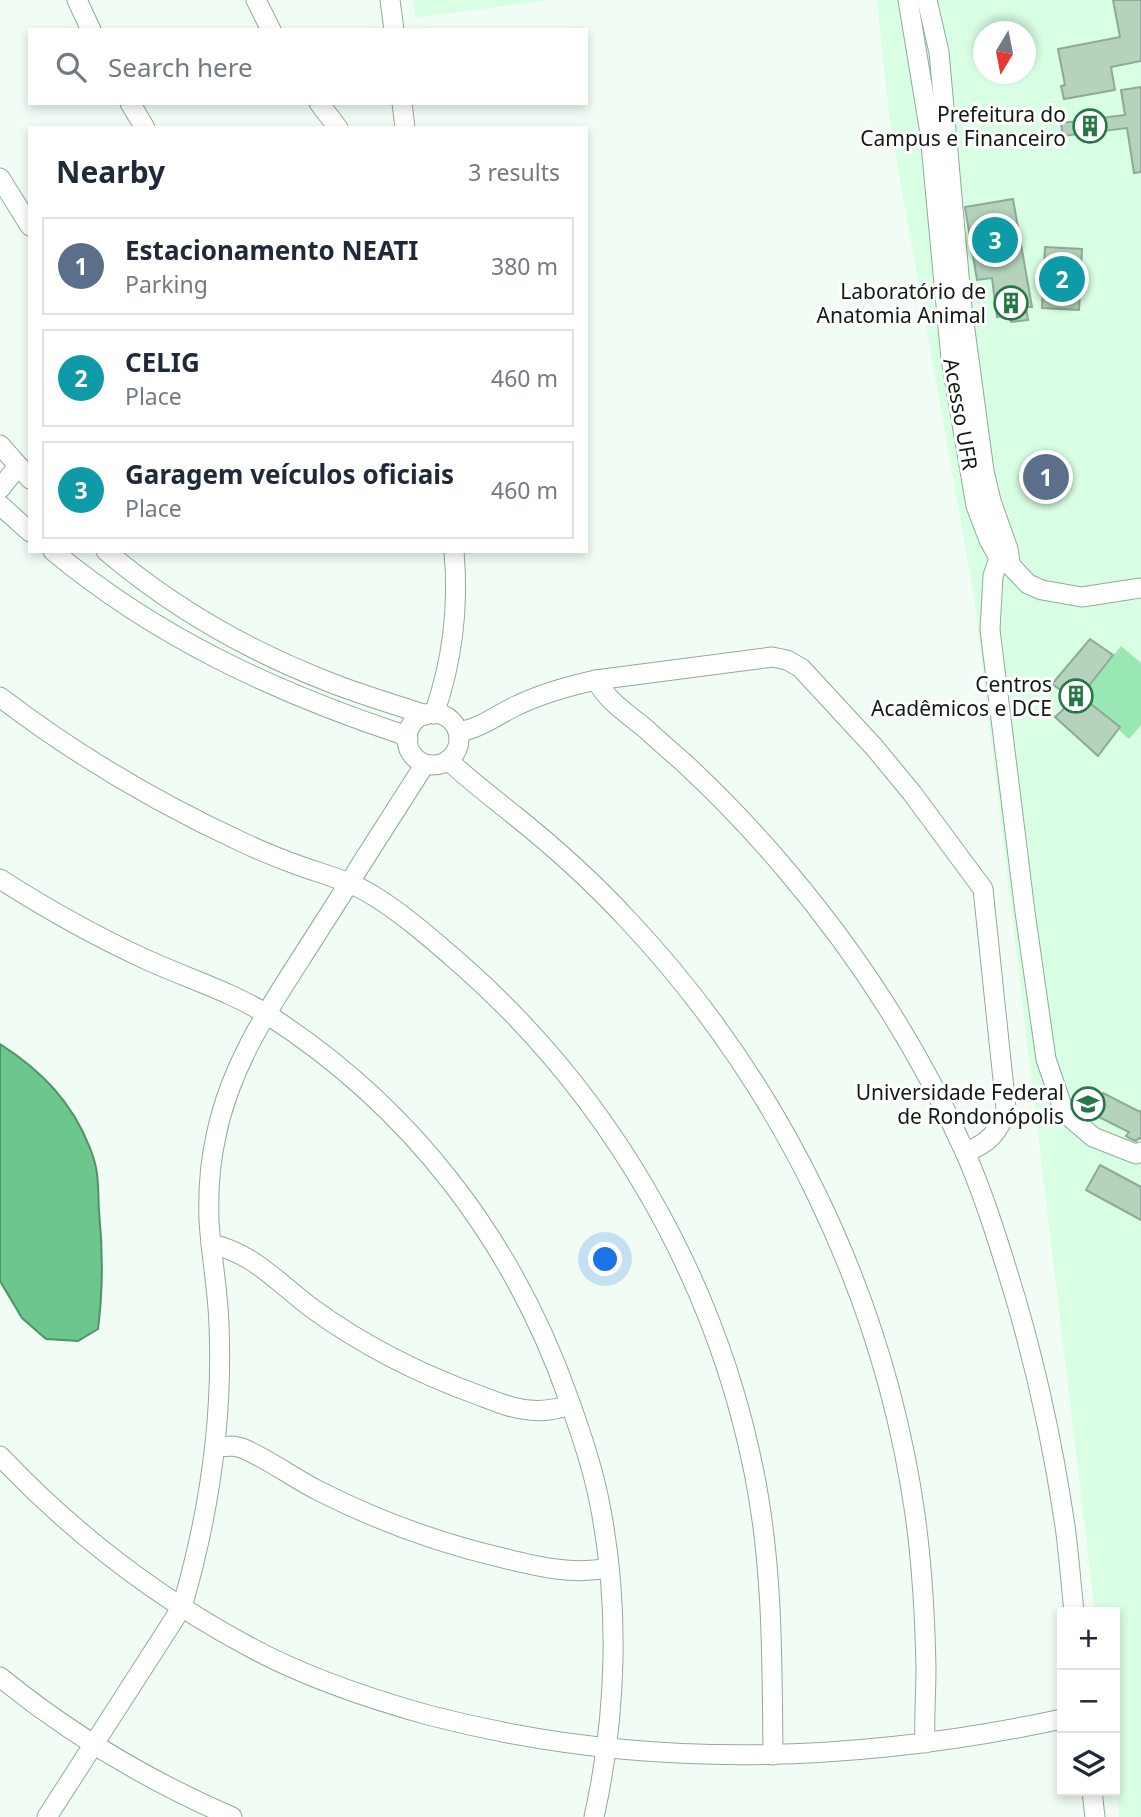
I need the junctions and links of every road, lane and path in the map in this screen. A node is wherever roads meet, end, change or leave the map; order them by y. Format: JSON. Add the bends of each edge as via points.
{"nodes":[{"id":1,"x":77,"y":0,"type":"edge"},
{"id":2,"x":256,"y":0,"type":"edge"},
{"id":3,"x":390,"y":0,"type":"edge"},
{"id":4,"x":908,"y":0,"type":"edge"},
{"id":5,"x":927,"y":0,"type":"edge"},
{"id":6,"x":90,"y":28,"type":"edge"},
{"id":7,"x":270,"y":28,"type":"edge"},
{"id":8,"x":394,"y":28,"type":"edge"},
{"id":9,"x":131,"y":105,"type":"edge"},
{"id":10,"x":321,"y":105,"type":"edge"},
{"id":11,"x":402,"y":105,"type":"edge"},
{"id":12,"x":144,"y":126,"type":"edge"},
{"id":13,"x":336,"y":126,"type":"edge"},
{"id":14,"x":405,"y":126,"type":"edge"},
{"id":15,"x":0,"y":177,"type":"edge"},
{"id":16,"x":28,"y":223,"type":"edge"},
{"id":17,"x":948,"y":245,"type":"junction"},
{"id":18,"x":0,"y":445,"type":"edge"},
{"id":19,"x":24,"y":472,"type":"edge"},
{"id":20,"x":0,"y":489,"type":"edge"},
{"id":21,"x":0,"y":505,"type":"edge"},
{"id":22,"x":28,"y":530,"type":"edge"},
{"id":23,"x":56,"y":553,"type":"edge"},
{"id":24,"x":109,"y":553,"type":"edge"},
{"id":25,"x":454,"y":553,"type":"edge"},
{"id":26,"x":1006,"y":558,"type":"junction"},
{"id":27,"x":1141,"y":588,"type":"edge"},
{"id":28,"x":597,"y":680,"type":"junction"},
{"id":29,"x":0,"y":697,"type":"edge"},
{"id":30,"x":430,"y":714,"type":"junction"},
{"id":31,"x":458,"y":732,"type":"junction"},
{"id":32,"x":408,"y":738,"type":"junction"},
{"id":33,"x":448,"y":761,"type":"junction"},
{"id":34,"x":425,"y":764,"type":"junction"},
{"id":35,"x":0,"y":879,"type":"edge"},
{"id":36,"x":349,"y":883,"type":"junction"},
{"id":37,"x":266,"y":1014,"type":"junction"},
{"id":38,"x":965,"y":1152,"type":"junction"},
{"id":39,"x":1141,"y":1152,"type":"edge"},
{"id":40,"x":211,"y":1244,"type":"junction"},
{"id":41,"x":571,"y":1405,"type":"junction"},
{"id":42,"x":215,"y":1447,"type":"junction"},
{"id":43,"x":0,"y":1456,"type":"edge"},
{"id":44,"x":609,"y":1568,"type":"junction"},
{"id":45,"x":181,"y":1607,"type":"junction"},
{"id":46,"x":1073,"y":1607,"type":"edge"},
{"id":47,"x":0,"y":1677,"type":"edge"},
{"id":48,"x":1057,"y":1720,"type":"edge"},
{"id":49,"x":925,"y":1743,"type":"junction"},
{"id":50,"x":94,"y":1744,"type":"junction"},
{"id":51,"x":606,"y":1748,"type":"junction"},
{"id":52,"x":773,"y":1755,"type":"junction"},
{"id":53,"x":1093,"y":1796,"type":"edge"},
{"id":54,"x":47,"y":1817,"type":"edge"},
{"id":55,"x":232,"y":1817,"type":"edge"},
{"id":56,"x":594,"y":1817,"type":"edge"},
{"id":57,"x":1095,"y":1817,"type":"edge"}],
"edges":[{"from":1,"to":6,"type":"street"},
{"from":2,"to":7,"type":"street"},
{"from":3,"to":8,"type":"street"},
{"from":4,"to":17,"type":"street"},
{"from":5,"to":17,"type":"street","via":[[939,52]]},
{"from":9,"to":12,"type":"street"},
{"from":10,"to":13,"type":"street"},
{"from":11,"to":14,"type":"street"},
{"from":15,"to":16,"type":"street"},
{"from":17,"to":26,"type":"street","via":[[984,471],[989,540]]},
{"from":18,"to":19,"type":"street"},
{"from":19,"to":20,"type":"street"},
{"from":21,"to":22,"type":"street"},
{"from":23,"to":32,"type":"street","via":[[131,608],[211,656],[302,699]]},
{"from":24,"to":30,"type":"street","via":[[184,609],[255,649],[329,682]]},
{"from":25,"to":30,"type":"street","via":[[454,633],[446,674]]},
{"from":26,"to":27,"type":"street","via":[[1028,584],[1042,590],[1082,597]]},
{"from":26,"to":39,"type":"street","via":[[993,576],[990,630],[1046,1059],[1064,1112],[1093,1137]]},
{"from":28,"to":31,"type":"street","via":[[543,694]]},
{"from":28,"to":38,"type":"street","via":[[608,698],[729,807],[817,908],[898,1026]]},
{"from":28,"to":38,"type":"street","via":[[772,657],[787,660],[801,668],[838,707],[926,812],[984,889],[1006,1108],[1002,1124],[991,1138]]},
{"from":29,"to":36,"type":"street","via":[[76,752],[163,804],[254,848]]},
{"from":30,"to":31,"type":"street","via":[[449,719]]},
{"from":30,"to":32,"type":"street","via":[[413,724]]},
{"from":31,"to":33,"type":"street","via":[[458,748]]},
{"from":32,"to":34,"type":"street","via":[[412,754]]},
{"from":33,"to":34,"type":"street"},
{"from":33,"to":49,"type":"street","via":[[592,883],[662,958],[725,1039],[805,1171],[866,1313],[906,1463],[925,1617]]},
{"from":34,"to":36,"type":"street"},
{"from":35,"to":37,"type":"street","via":[[107,941],[229,993]]},
{"from":36,"to":37,"type":"street"},
{"from":36,"to":52,"type":"street","via":[[371,894],[446,952],[540,1043],[613,1136],[678,1248],[719,1346],[754,1471],[771,1611]]},
{"from":37,"to":40,"type":"street","via":[[231,1084],[216,1136],[209,1190]]},
{"from":37,"to":41,"type":"street","via":[[366,1090],[451,1181],[520,1285]]},
{"from":38,"to":46,"type":"street","via":[[1000,1246],[1034,1363],[1058,1481]]},
{"from":40,"to":41,"type":"street","via":[[251,1259],[345,1331],[435,1379],[521,1409]]},
{"from":40,"to":42,"type":"street","via":[[219,1324]]},
{"from":41,"to":44,"type":"street","via":[[594,1478]]},
{"from":42,"to":44,"type":"street","via":[[242,1448],[348,1505],[452,1545],[557,1570]]},
{"from":42,"to":45,"type":"street","via":[[202,1528]]},
{"from":43,"to":45,"type":"street","via":[[85,1535]]},
{"from":44,"to":51,"type":"street","via":[[613,1670]]},
{"from":45,"to":50,"type":"street"},
{"from":45,"to":51,"type":"street","via":[[247,1646],[356,1693],[467,1724]]},
{"from":47,"to":50,"type":"street"},
{"from":48,"to":49,"type":"street"},
{"from":49,"to":52,"type":"street"},
{"from":50,"to":54,"type":"street"},
{"from":50,"to":55,"type":"street"},
{"from":51,"to":52,"type":"street"},
{"from":51,"to":56,"type":"street"},
{"from":53,"to":57,"type":"street"}]}
